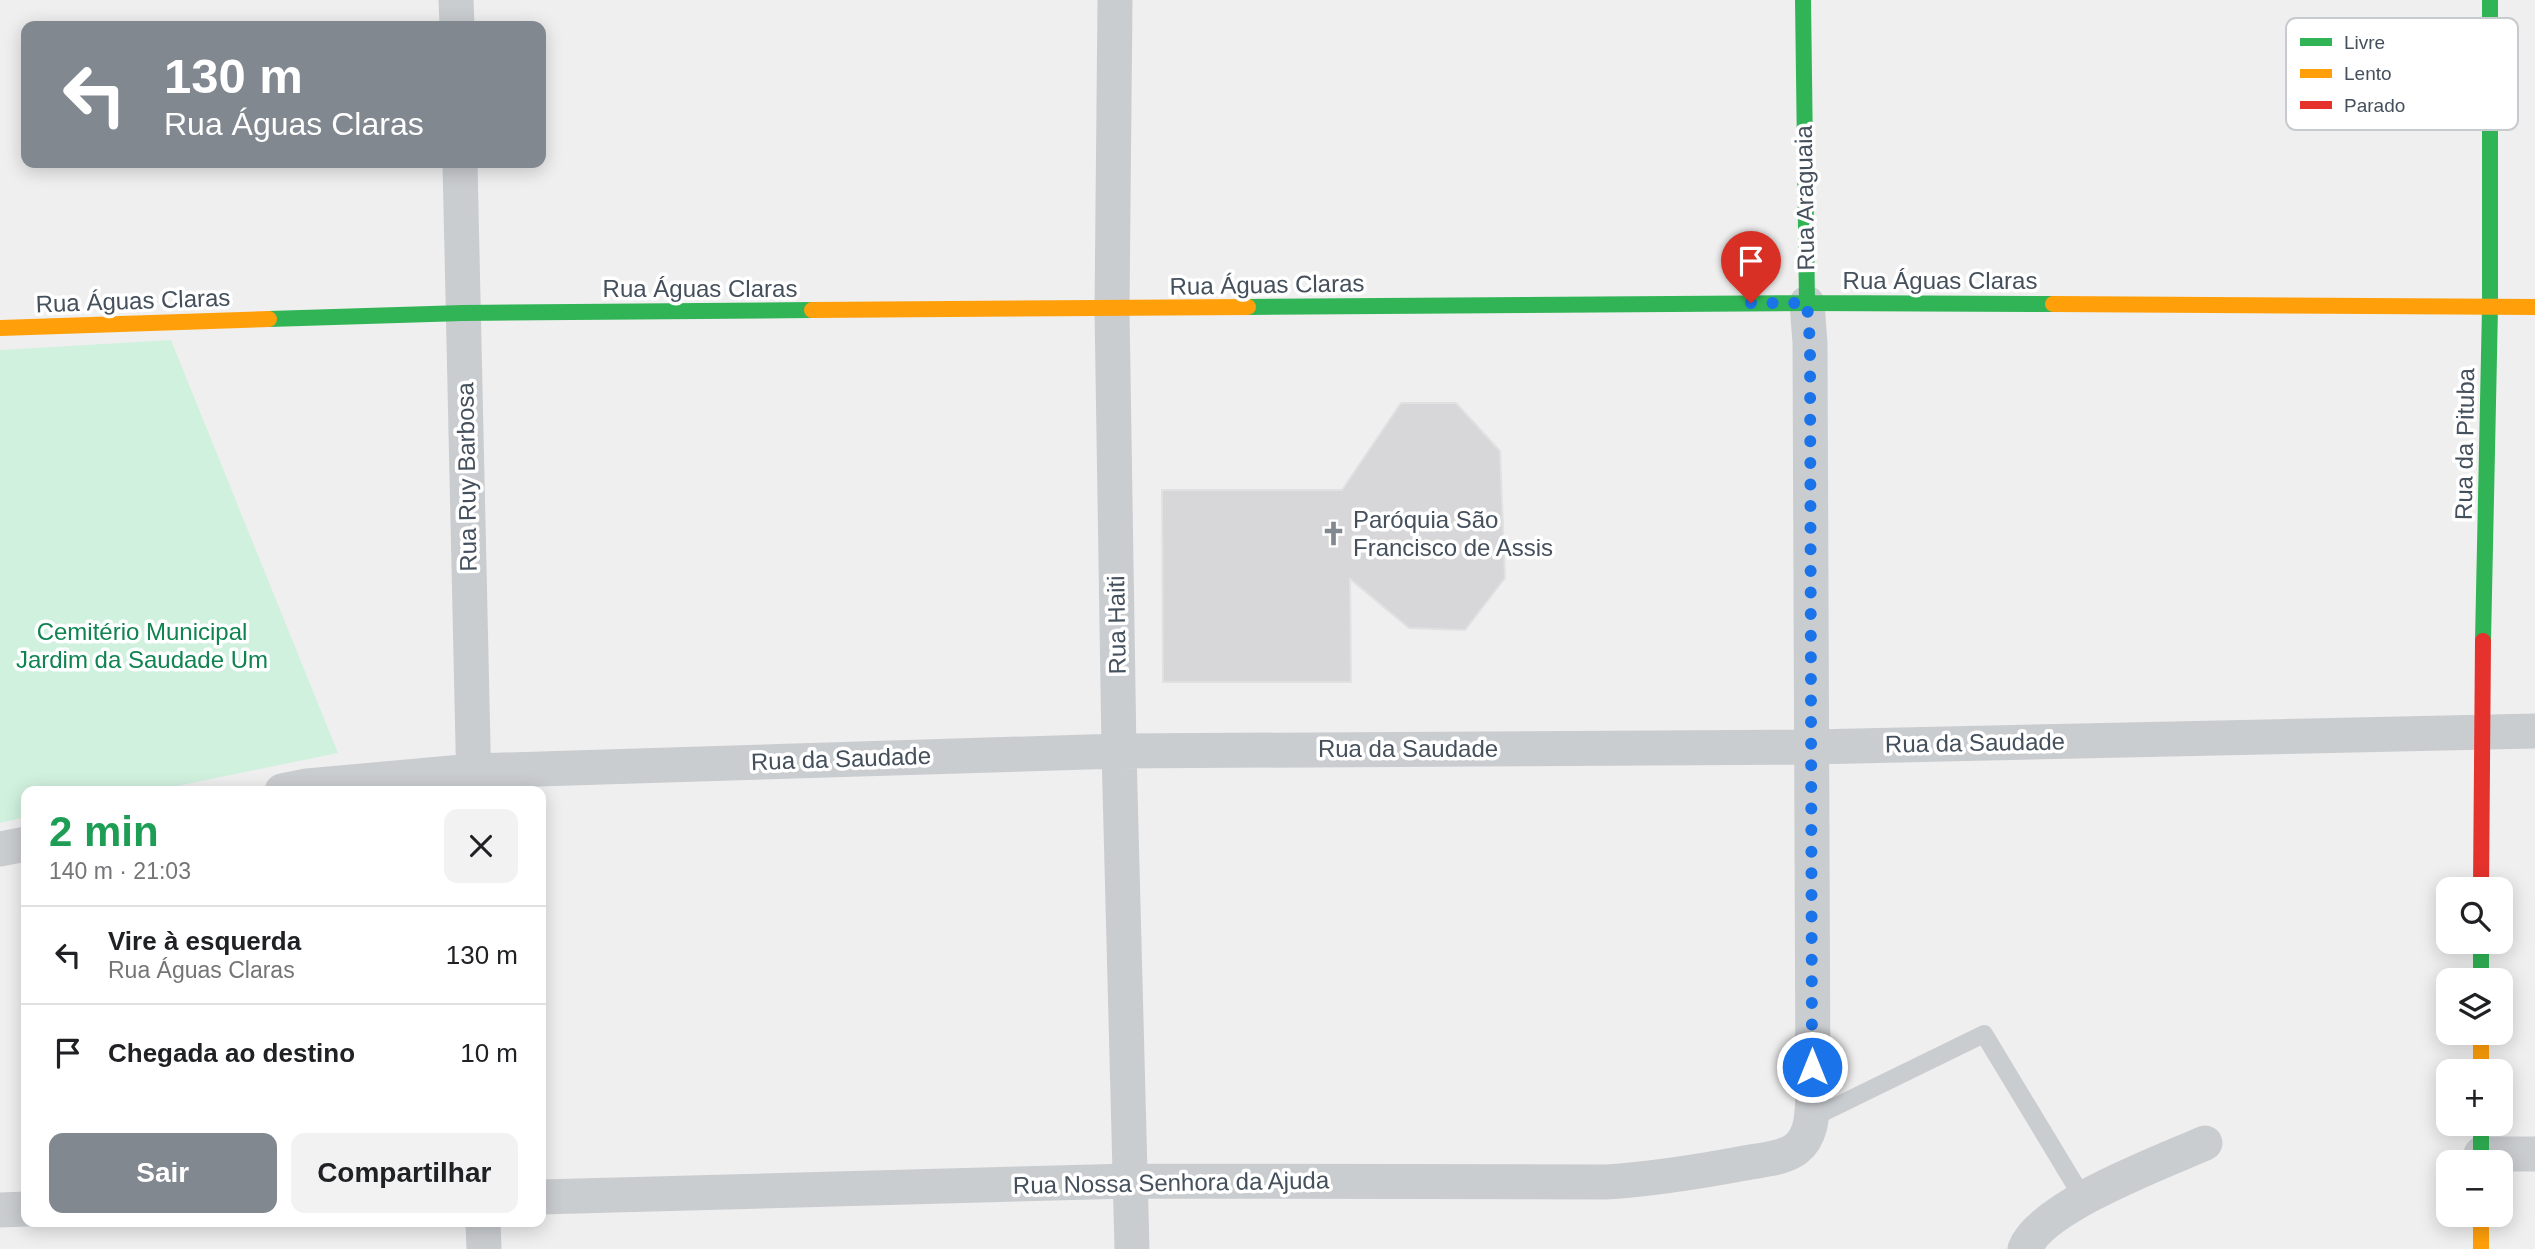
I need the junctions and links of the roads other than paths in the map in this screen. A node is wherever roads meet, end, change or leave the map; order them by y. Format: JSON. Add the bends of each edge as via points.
{"nodes":[{"id":1,"x":456,"y":0,"type":"edge"},
{"id":2,"x":1115,"y":0,"type":"edge"},
{"id":3,"x":1803,"y":0,"type":"edge"},
{"id":4,"x":2490,"y":0,"type":"edge"},
{"id":5,"x":2490,"y":18,"type":"edge"},
{"id":6,"x":457,"y":21,"type":"edge"},
{"id":7,"x":2490,"y":130,"type":"edge"},
{"id":8,"x":460,"y":168,"type":"edge"},
{"id":9,"x":1807,"y":303,"type":"junction"},
{"id":10,"x":2490,"y":307,"type":"junction"},
{"id":11,"x":2535,"y":307,"type":"edge"},
{"id":12,"x":1112,"y":310,"type":"junction"},
{"id":13,"x":463,"y":313,"type":"junction"},
{"id":14,"x":0,"y":328,"type":"edge"},
{"id":15,"x":2535,"y":731,"type":"edge"},
{"id":16,"x":2482,"y":732,"type":"junction"},
{"id":17,"x":1811,"y":747,"type":"junction"},
{"id":18,"x":1119,"y":751,"type":"junction"},
{"id":19,"x":473,"y":781,"type":"edge"},
{"id":20,"x":307,"y":786,"type":"edge"},
{"id":21,"x":21,"y":845,"type":"edge"},
{"id":22,"x":0,"y":849,"type":"edge"},
{"id":23,"x":2481,"y":877,"type":"edge"},
{"id":24,"x":1804,"y":1133,"type":"junction"},
{"id":25,"x":2205,"y":1143,"type":"dead end"},
{"id":26,"x":2481,"y":1146,"type":"edge"},
{"id":27,"x":2535,"y":1154,"type":"edge"},
{"id":28,"x":1130,"y":1181,"type":"junction"},
{"id":29,"x":546,"y":1197,"type":"edge"},
{"id":30,"x":2083,"y":1198,"type":"junction"},
{"id":31,"x":21,"y":1209,"type":"edge"},
{"id":32,"x":0,"y":1210,"type":"edge"},
{"id":33,"x":483,"y":1227,"type":"edge"},
{"id":34,"x":2481,"y":1227,"type":"edge"},
{"id":35,"x":484,"y":1249,"type":"edge"},
{"id":36,"x":1132,"y":1249,"type":"edge"},
{"id":37,"x":2025,"y":1249,"type":"edge"},
{"id":38,"x":2481,"y":1249,"type":"edge"}],
"edges":[{"from":1,"to":6,"type":"street"},
{"from":2,"to":12,"type":"street","name":"Rua Haiti"},
{"from":3,"to":9,"type":"street","name":"Rua Araguaia"},
{"from":4,"to":5,"type":"street","name":"Rua da Pituba"},
{"from":7,"to":10,"type":"street","name":"Rua da Pituba"},
{"from":8,"to":13,"type":"street","name":"Rua Ruy Barbosa"},
{"from":9,"to":10,"type":"street","name":"Rua Águas Claras"},
{"from":9,"to":12,"type":"street","name":"Rua Águas Claras"},
{"from":9,"to":17,"type":"street","name":"Rua Araguaia"},
{"from":10,"to":11,"type":"street","name":"Rua Águas Claras"},
{"from":10,"to":16,"type":"street","name":"Rua da Pituba"},
{"from":12,"to":13,"type":"street","name":"Rua Águas Claras"},
{"from":12,"to":18,"type":"street","name":"Rua Haiti"},
{"from":13,"to":14,"type":"street","name":"Rua Águas Claras"},
{"from":13,"to":19,"type":"street","name":"Rua Ruy Barbosa"},
{"from":15,"to":16,"type":"street","name":"Rua da Saudade"},
{"from":16,"to":17,"type":"street","name":"Rua da Saudade"},
{"from":16,"to":23,"type":"street","name":"Rua da Pituba"},
{"from":17,"to":18,"type":"street","name":"Rua da Saudade"},
{"from":17,"to":24,"type":"street","name":"Rua Araguaia"},
{"from":18,"to":19,"type":"street","name":"Rua da Saudade"},
{"from":18,"to":28,"type":"street","name":"Rua Haiti"},
{"from":19,"to":20,"type":"street","name":"Rua da Saudade"},
{"from":21,"to":22,"type":"street"},
{"from":24,"to":28,"type":"street","name":"Rua Nossa Senhora da Ajuda","via":[[1787,1153],[1666,1178],[1606,1182]]},
{"from":24,"to":30,"type":"lane","via":[[1984,1034]]},
{"from":25,"to":30,"type":"street"},
{"from":26,"to":27,"type":"street"},
{"from":28,"to":29,"type":"street","name":"Rua Nossa Senhora da Ajuda"},
{"from":28,"to":36,"type":"street","name":"Rua Haiti"},
{"from":30,"to":37,"type":"street","via":[[2040,1225]]},
{"from":31,"to":32,"type":"street"},
{"from":33,"to":35,"type":"street"},
{"from":34,"to":38,"type":"street"}]}
